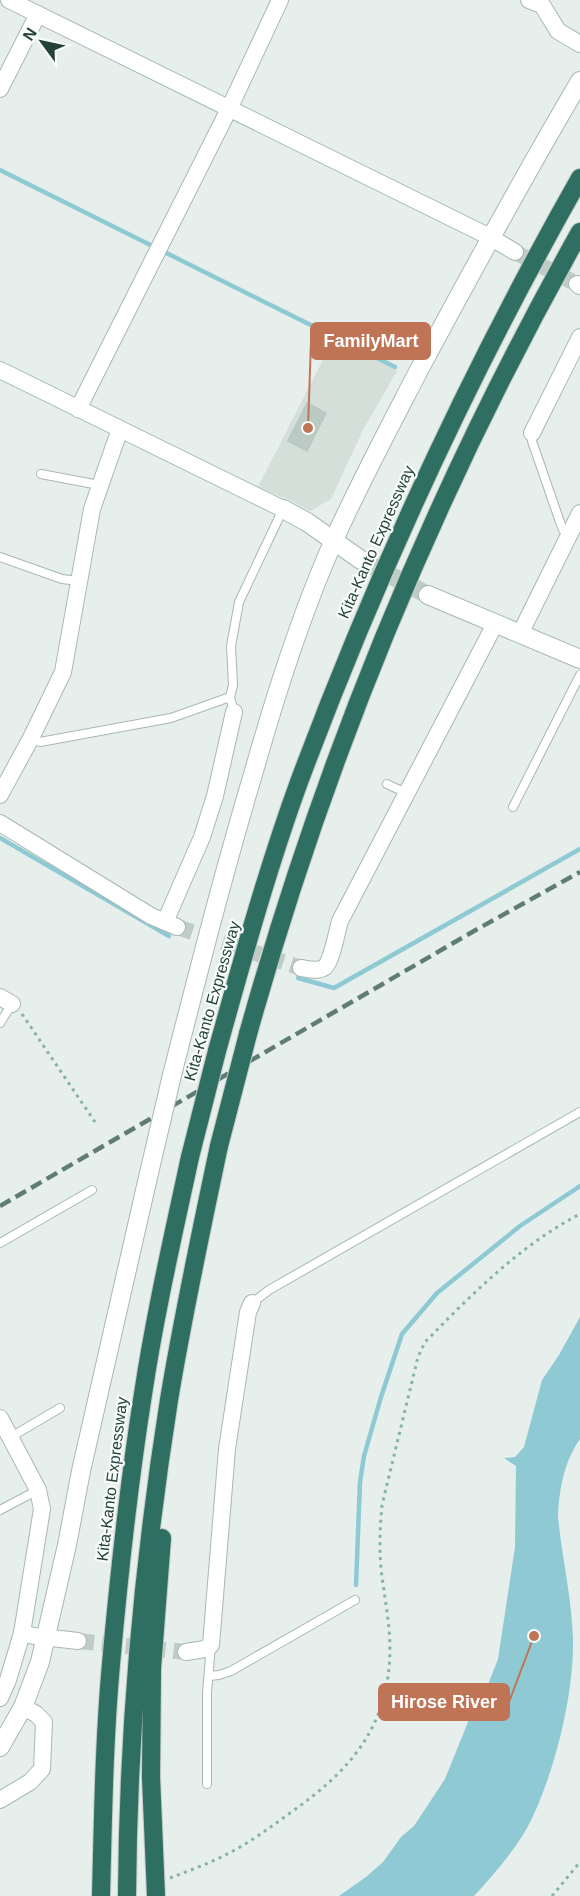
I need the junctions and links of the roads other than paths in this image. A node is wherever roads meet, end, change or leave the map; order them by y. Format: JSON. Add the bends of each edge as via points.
{"nodes":[{"id":1,"x":9,"y":0,"type":"edge"},
{"id":2,"x":280,"y":0,"type":"edge"},
{"id":3,"x":529,"y":0,"type":"edge"},
{"id":4,"x":38,"y":14,"type":"junction"},
{"id":5,"x":580,"y":44,"type":"edge"},
{"id":6,"x":580,"y":81,"type":"edge"},
{"id":7,"x":0,"y":89,"type":"edge"},
{"id":8,"x":229,"y":108,"type":"junction"},
{"id":9,"x":580,"y":178,"type":"edge"},
{"id":10,"x":580,"y":232,"type":"edge"},
{"id":11,"x":490,"y":237,"type":"junction"},
{"id":12,"x":515,"y":252,"type":"tunnel mouth"},
{"id":13,"x":580,"y":337,"type":"edge"},
{"id":14,"x":0,"y":370,"type":"edge"},
{"id":15,"x":78,"y":409,"type":"junction"},
{"id":16,"x":120,"y":429,"type":"junction"},
{"id":17,"x":532,"y":433,"type":"joint"},
{"id":18,"x":41,"y":474,"type":"dead end"},
{"id":19,"x":99,"y":485,"type":"junction"},
{"id":20,"x":283,"y":509,"type":"junction"},
{"id":21,"x":580,"y":513,"type":"edge"},
{"id":22,"x":569,"y":533,"type":"junction"},
{"id":23,"x":334,"y":540,"type":"junction"},
{"id":24,"x":0,"y":557,"type":"edge"},
{"id":25,"x":361,"y":560,"type":"tunnel mouth"},
{"id":26,"x":79,"y":581,"type":"junction"},
{"id":27,"x":428,"y":596,"type":"tunnel mouth"},
{"id":28,"x":495,"y":624,"type":"junction"},
{"id":29,"x":520,"y":634,"type":"junction"},
{"id":30,"x":580,"y":659,"type":"edge"},
{"id":31,"x":580,"y":675,"type":"edge"},
{"id":32,"x":232,"y":704,"type":"junction"},
{"id":33,"x":31,"y":738,"type":"junction"},
{"id":34,"x":387,"y":784,"type":"dead end"},
{"id":35,"x":406,"y":793,"type":"junction"},
{"id":36,"x":0,"y":795,"type":"edge"},
{"id":37,"x":513,"y":807,"type":"dead end"},
{"id":38,"x":0,"y":823,"type":"edge"},
{"id":39,"x":301,"y":968,"type":"tunnel mouth"},
{"id":40,"x":6,"y":1001,"type":"edge"},
{"id":41,"x":0,"y":1023,"type":"edge"},
{"id":42,"x":580,"y":1112,"type":"edge"},
{"id":43,"x":92,"y":1190,"type":"dead end"},
{"id":44,"x":0,"y":1243,"type":"edge"},
{"id":45,"x":252,"y":1303,"type":"joint"},
{"id":46,"x":169,"y":1399,"type":"junction"},
{"id":47,"x":60,"y":1408,"type":"dead end"},
{"id":48,"x":0,"y":1418,"type":"edge"},
{"id":49,"x":11,"y":1437,"type":"junction"},
{"id":50,"x":38,"y":1490,"type":"junction"},
{"id":51,"x":0,"y":1510,"type":"edge"},
{"id":52,"x":355,"y":1600,"type":"dead end"},
{"id":53,"x":22,"y":1633,"type":"junction"},
{"id":54,"x":46,"y":1637,"type":"junction"},
{"id":55,"x":78,"y":1641,"type":"tunnel mouth"},
{"id":56,"x":211,"y":1645,"type":"junction"},
{"id":57,"x":186,"y":1652,"type":"tunnel mouth"},
{"id":58,"x":209,"y":1676,"type":"junction"},
{"id":59,"x":0,"y":1698,"type":"edge"},
{"id":60,"x":23,"y":1707,"type":"junction"},
{"id":61,"x":0,"y":1747,"type":"edge"},
{"id":62,"x":207,"y":1785,"type":"dead end"},
{"id":63,"x":0,"y":1800,"type":"edge"},
{"id":64,"x":127,"y":1890,"type":"edge"},
{"id":65,"x":100,"y":1896,"type":"edge"},
{"id":66,"x":156,"y":1896,"type":"edge"}],
"edges":[{"from":1,"to":4,"type":"street"},
{"from":2,"to":8,"type":"street"},
{"from":3,"to":5,"type":"street","via":[[542,5],[558,31]]},
{"from":4,"to":7,"type":"street"},
{"from":4,"to":8,"type":"street"},
{"from":6,"to":11,"type":"street"},
{"from":8,"to":11,"type":"street"},
{"from":8,"to":15,"type":"street"},
{"from":9,"to":65,"type":"highway","name":"Kita-Kanto Expressway","bridge":true,"via":[[489,346],[364,615],[299,784],[217,1051],[167,1262],[127,1508],[111,1665]]},
{"from":10,"to":46,"type":"highway","bridge":true,"via":[[457,470],[389,625],[324,793],[267,965],[219,1146]]},
{"from":11,"to":12,"type":"street"},
{"from":11,"to":23,"type":"street"},
{"from":13,"to":17,"type":"street"},
{"from":14,"to":15,"type":"street"},
{"from":15,"to":16,"type":"street"},
{"from":16,"to":19,"type":"street"},
{"from":16,"to":20,"type":"street"},
{"from":17,"to":22,"type":"lane","via":[[560,522]]},
{"from":18,"to":19,"type":"lane"},
{"from":19,"to":26,"type":"street"},
{"from":20,"to":23,"type":"street"},
{"from":20,"to":32,"type":"lane","via":[[239,602],[231,646]]},
{"from":21,"to":22,"type":"street"},
{"from":22,"to":29,"type":"street"},
{"from":23,"to":25,"type":"street"},
{"from":23,"to":54,"type":"street","bridge":true,"via":[[289,657],[220,889],[149,1173]]},
{"from":24,"to":26,"type":"lane","via":[[62,579]]},
{"from":26,"to":33,"type":"street","via":[[63,672]]},
{"from":27,"to":28,"type":"street"},
{"from":28,"to":29,"type":"street"},
{"from":28,"to":35,"type":"street"},
{"from":29,"to":30,"type":"street"},
{"from":31,"to":37,"type":"lane"},
{"from":32,"to":33,"type":"lane","via":[[40,742]]},
{"from":32,"to":38,"type":"street","via":[[215,796],[171,925]]},
{"from":33,"to":36,"type":"street"},
{"from":34,"to":35,"type":"lane"},
{"from":35,"to":39,"type":"street","via":[[340,921],[325,967]]},
{"from":40,"to":41,"type":"lane"},
{"from":42,"to":45,"type":"lane"},
{"from":43,"to":44,"type":"lane"},
{"from":45,"to":56,"type":"street","via":[[227,1449]]},
{"from":46,"to":64,"type":"highway","via":[[136,1669]]},
{"from":46,"to":66,"type":"highway","bridge":true,"via":[[152,1668],[151,1777],[161,1875]]},
{"from":47,"to":49,"type":"lane"},
{"from":48,"to":49,"type":"street"},
{"from":49,"to":50,"type":"street"},
{"from":50,"to":51,"type":"lane"},
{"from":50,"to":53,"type":"street","via":[[42,1509]]},
{"from":52,"to":58,"type":"lane","via":[[231,1671]]},
{"from":53,"to":54,"type":"street"},
{"from":53,"to":59,"type":"street"},
{"from":54,"to":55,"type":"street"},
{"from":54,"to":60,"type":"street"},
{"from":56,"to":57,"type":"street"},
{"from":56,"to":58,"type":"lane"},
{"from":58,"to":62,"type":"lane"},
{"from":60,"to":61,"type":"street"},
{"from":60,"to":63,"type":"street","via":[[44,1722],[42,1769],[30,1782]]}]}
